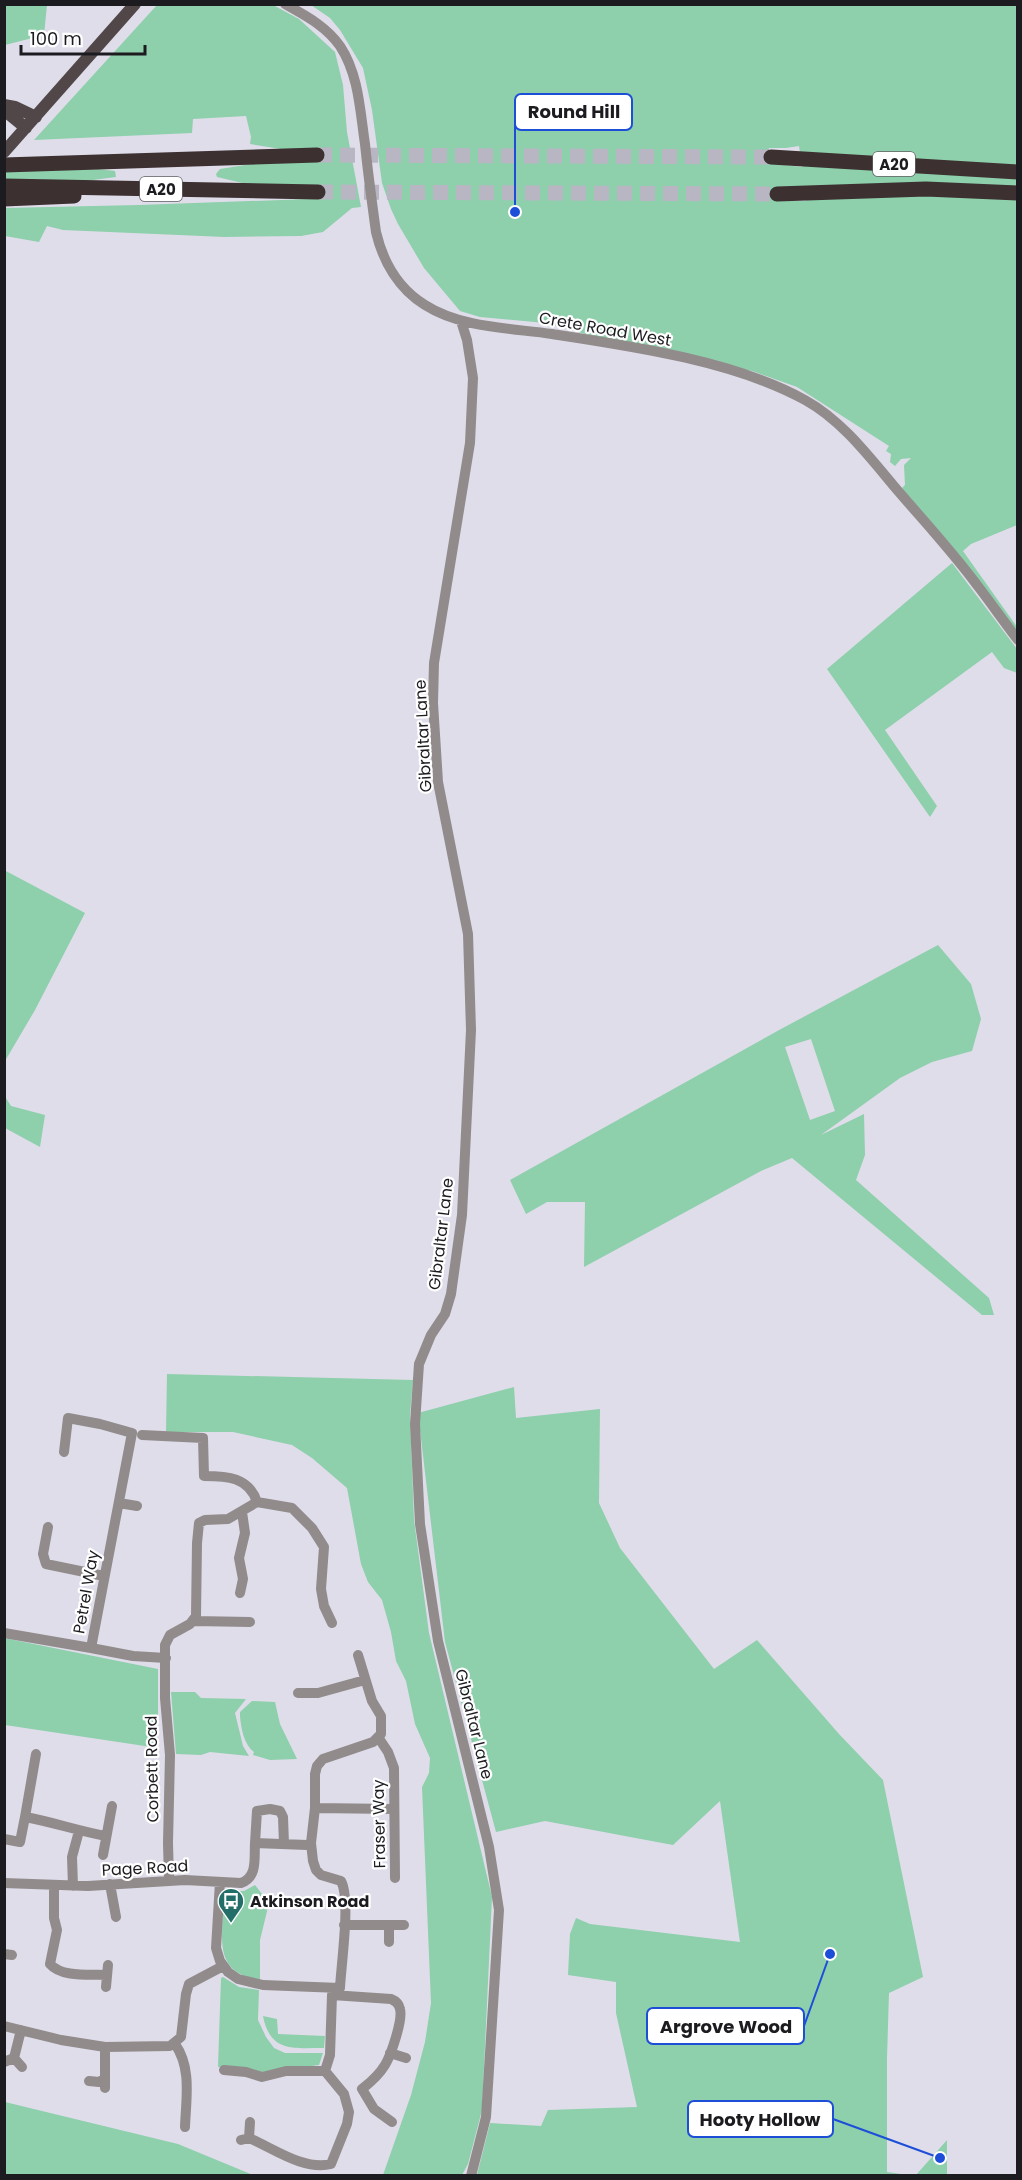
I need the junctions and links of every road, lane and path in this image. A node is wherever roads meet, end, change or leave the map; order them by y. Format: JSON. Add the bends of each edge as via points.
{"nodes":[{"id":1,"x":135,"y":4,"type":"edge"},
{"id":2,"x":285,"y":4,"type":"edge"},
{"id":3,"x":4,"y":105,"type":"edge"},
{"id":4,"x":4,"y":110,"type":"edge"},
{"id":5,"x":36,"y":117,"type":"junction"},
{"id":6,"x":26,"y":128,"type":"junction"},
{"id":7,"x":6,"y":149,"type":"edge"},
{"id":8,"x":318,"y":155,"type":"tunnel mouth"},
{"id":9,"x":771,"y":157,"type":"tunnel mouth"},
{"id":10,"x":4,"y":165,"type":"edge"},
{"id":11,"x":1017,"y":172,"type":"edge"},
{"id":12,"x":4,"y":186,"type":"edge"},
{"id":13,"x":187,"y":189,"type":"junction"},
{"id":14,"x":318,"y":192,"type":"tunnel mouth"},
{"id":15,"x":777,"y":194,"type":"tunnel mouth"},
{"id":16,"x":1017,"y":194,"type":"edge"},
{"id":17,"x":4,"y":199,"type":"edge"},
{"id":18,"x":461,"y":321,"type":"junction"},
{"id":19,"x":1017,"y":640,"type":"edge"},
{"id":20,"x":142,"y":1435,"type":"dead end"},
{"id":21,"x":64,"y":1452,"type":"dead end"},
{"id":22,"x":257,"y":1502,"type":"junction"},
{"id":23,"x":119,"y":1503,"type":"junction"},
{"id":24,"x":137,"y":1506,"type":"dead end"},
{"id":25,"x":242,"y":1512,"type":"junction"},
{"id":26,"x":48,"y":1527,"type":"dead end"},
{"id":27,"x":104,"y":1576,"type":"junction"},
{"id":28,"x":240,"y":1593,"type":"dead end"},
{"id":29,"x":194,"y":1621,"type":"junction"},
{"id":30,"x":250,"y":1622,"type":"dead end"},
{"id":31,"x":332,"y":1623,"type":"dead end"},
{"id":32,"x":4,"y":1634,"type":"edge"},
{"id":33,"x":92,"y":1648,"type":"junction"},
{"id":34,"x":358,"y":1654,"type":"dead end"},
{"id":35,"x":166,"y":1658,"type":"junction"},
{"id":36,"x":365,"y":1680,"type":"junction"},
{"id":37,"x":298,"y":1693,"type":"dead end"},
{"id":38,"x":378,"y":1737,"type":"junction"},
{"id":39,"x":36,"y":1754,"type":"dead end"},
{"id":40,"x":112,"y":1806,"type":"dead end"},
{"id":41,"x":315,"y":1808,"type":"junction"},
{"id":42,"x":393,"y":1809,"type":"junction"},
{"id":43,"x":25,"y":1817,"type":"junction"},
{"id":44,"x":79,"y":1831,"type":"junction"},
{"id":45,"x":106,"y":1836,"type":"junction"},
{"id":46,"x":4,"y":1839,"type":"edge"},
{"id":47,"x":255,"y":1843,"type":"junction"},
{"id":48,"x":311,"y":1843,"type":"junction"},
{"id":49,"x":284,"y":1844,"type":"junction"},
{"id":50,"x":103,"y":1855,"type":"dead end"},
{"id":51,"x":395,"y":1878,"type":"dead end"},
{"id":52,"x":169,"y":1880,"type":"junction"},
{"id":53,"x":220,"y":1882,"type":"junction"},
{"id":54,"x":4,"y":1883,"type":"edge"},
{"id":55,"x":110,"y":1884,"type":"junction"},
{"id":56,"x":54,"y":1886,"type":"junction"},
{"id":57,"x":73,"y":1886,"type":"junction"},
{"id":58,"x":116,"y":1917,"type":"dead end"},
{"id":59,"x":344,"y":1925,"type":"junction"},
{"id":60,"x":404,"y":1925,"type":"dead end"},
{"id":61,"x":389,"y":1926,"type":"junction"},
{"id":62,"x":389,"y":1942,"type":"dead end"},
{"id":63,"x":223,"y":1966,"type":"junction"},
{"id":64,"x":106,"y":1987,"type":"dead end"},
{"id":65,"x":336,"y":1992,"type":"junction"},
{"id":66,"x":4,"y":2026,"type":"edge"},
{"id":67,"x":21,"y":2030,"type":"junction"},
{"id":68,"x":175,"y":2043,"type":"junction"},
{"id":69,"x":105,"y":2047,"type":"junction"},
{"id":70,"x":390,"y":2053,"type":"junction"},
{"id":71,"x":406,"y":2058,"type":"dead end"},
{"id":72,"x":9,"y":2060,"type":"edge"},
{"id":73,"x":22,"y":2067,"type":"dead end"},
{"id":74,"x":224,"y":2070,"type":"dead end"},
{"id":75,"x":325,"y":2071,"type":"junction"},
{"id":76,"x":89,"y":2081,"type":"dead end"},
{"id":77,"x":198,"y":2111,"type":"dead end"},
{"id":78,"x":186,"y":2112,"type":"junction"},
{"id":79,"x":250,"y":2122,"type":"dead end"},
{"id":80,"x":392,"y":2122,"type":"dead end"},
{"id":81,"x":185,"y":2127,"type":"dead end"},
{"id":82,"x":471,"y":2175,"type":"edge"}],
"edges":[{"from":1,"to":5,"type":"main road"},
{"from":2,"to":18,"type":"street","name":"Crete Road West","via":[[325,28],[354,74],[376,232],[386,262],[404,287],[424,305]]},
{"from":3,"to":5,"type":"main road"},
{"from":4,"to":6,"type":"main road"},
{"from":5,"to":6,"type":"main road"},
{"from":6,"to":7,"type":"main road"},
{"from":8,"to":10,"type":"highway","number":"A20"},
{"from":9,"to":11,"type":"highway","number":"A20"},
{"from":12,"to":13,"type":"highway","number":"A20"},
{"from":13,"to":14,"type":"highway","number":"A20"},
{"from":13,"to":17,"type":"highway"},
{"from":15,"to":16,"type":"highway","number":"A20","via":[[926,189]]},
{"from":18,"to":19,"type":"street","name":"Crete Road West","via":[[639,348],[766,382],[806,400],[842,427],[870,458],[958,561]]},
{"from":18,"to":82,"type":"street","name":"Gibraltar Lane","via":[[473,378],[470,443],[434,663],[433,703],[438,782],[468,934],[471,1030],[462,1215],[451,1294],[418,1364],[415,1425],[420,1524],[438,1641],[489,1846],[499,1910],[486,2117]]},
{"from":20,"to":22,"type":"street","via":[[204,1433],[204,1476],[232,1477],[252,1491]]},
{"from":21,"to":23,"type":"street","name":"Petrel Way","via":[[68,1418],[132,1433]]},
{"from":22,"to":25,"type":"street"},
{"from":22,"to":31,"type":"street","via":[[292,1508],[322,1542],[325,1551],[321,1595]]},
{"from":23,"to":24,"type":"street"},
{"from":23,"to":27,"type":"street","name":"Petrel Way"},
{"from":25,"to":28,"type":"street","via":[[245,1539],[239,1558],[243,1579]]},
{"from":25,"to":29,"type":"street","via":[[228,1519],[205,1520],[198,1526]]},
{"from":26,"to":27,"type":"street","via":[[43,1554],[46,1564]]},
{"from":27,"to":33,"type":"street","name":"Petrel Way"},
{"from":29,"to":30,"type":"street"},
{"from":29,"to":35,"type":"street","name":"Corbett Road","via":[[170,1635],[165,1645]]},
{"from":32,"to":33,"type":"street"},
{"from":33,"to":35,"type":"street","name":"Petrel Way"},
{"from":34,"to":36,"type":"street"},
{"from":35,"to":52,"type":"street","name":"Corbett Road"},
{"from":36,"to":37,"type":"street","via":[[318,1699]]},
{"from":36,"to":38,"type":"street","via":[[382,1720]]},
{"from":38,"to":41,"type":"street","via":[[320,1762],[315,1774]]},
{"from":38,"to":42,"type":"street","name":"Fraser Way","via":[[392,1762]]},
{"from":39,"to":43,"type":"street"},
{"from":40,"to":45,"type":"street"},
{"from":41,"to":42,"type":"street"},
{"from":41,"to":48,"type":"street"},
{"from":42,"to":51,"type":"street","name":"Fraser Way"},
{"from":43,"to":44,"type":"street"},
{"from":43,"to":46,"type":"street","via":[[20,1842]]},
{"from":44,"to":45,"type":"street"},
{"from":44,"to":57,"type":"street","via":[[72,1857]]},
{"from":45,"to":50,"type":"street"},
{"from":47,"to":49,"type":"street"},
{"from":47,"to":49,"type":"street","name":"Page Road","via":[[257,1810],[275,1809],[283,1817]]},
{"from":47,"to":53,"type":"street","name":"Page Road","via":[[250,1878]]},
{"from":48,"to":49,"type":"street"},
{"from":48,"to":59,"type":"street","via":[[316,1870],[344,1886]]},
{"from":52,"to":53,"type":"street","name":"Page Road"},
{"from":52,"to":55,"type":"street","name":"Page Road"},
{"from":53,"to":63,"type":"street","via":[[216,1948]]},
{"from":54,"to":56,"type":"street","name":"Page Road"},
{"from":55,"to":57,"type":"street","name":"Page Road"},
{"from":55,"to":58,"type":"street"},
{"from":56,"to":57,"type":"street","name":"Page Road"},
{"from":56,"to":64,"type":"street","via":[[57,1933],[50,1964],[64,1972],[108,1970]]},
{"from":59,"to":61,"type":"street"},
{"from":59,"to":65,"type":"street"},
{"from":60,"to":61,"type":"street"},
{"from":61,"to":62,"type":"street"},
{"from":63,"to":65,"type":"street","via":[[242,1981]]},
{"from":63,"to":68,"type":"street","via":[[189,1984],[181,2037]]},
{"from":65,"to":70,"type":"street","via":[[396,2001],[401,2013]]},
{"from":65,"to":75,"type":"street"},
{"from":66,"to":67,"type":"street"},
{"from":67,"to":69,"type":"street"},
{"from":67,"to":72,"type":"street"},
{"from":68,"to":69,"type":"street"},
{"from":68,"to":78,"type":"street","via":[[186,2069]]},
{"from":69,"to":76,"type":"street","via":[[105,2084]]},
{"from":70,"to":71,"type":"street"},
{"from":70,"to":80,"type":"street","via":[[375,2078],[359,2085],[374,2109]]},
{"from":72,"to":73,"type":"street"},
{"from":74,"to":75,"type":"street","via":[[262,2078],[286,2071]]},
{"from":75,"to":79,"type":"street","via":[[344,2094],[349,2112],[331,2164],[305,2163],[245,2139]]},
{"from":77,"to":78,"type":"street"},
{"from":78,"to":81,"type":"street"}]}
